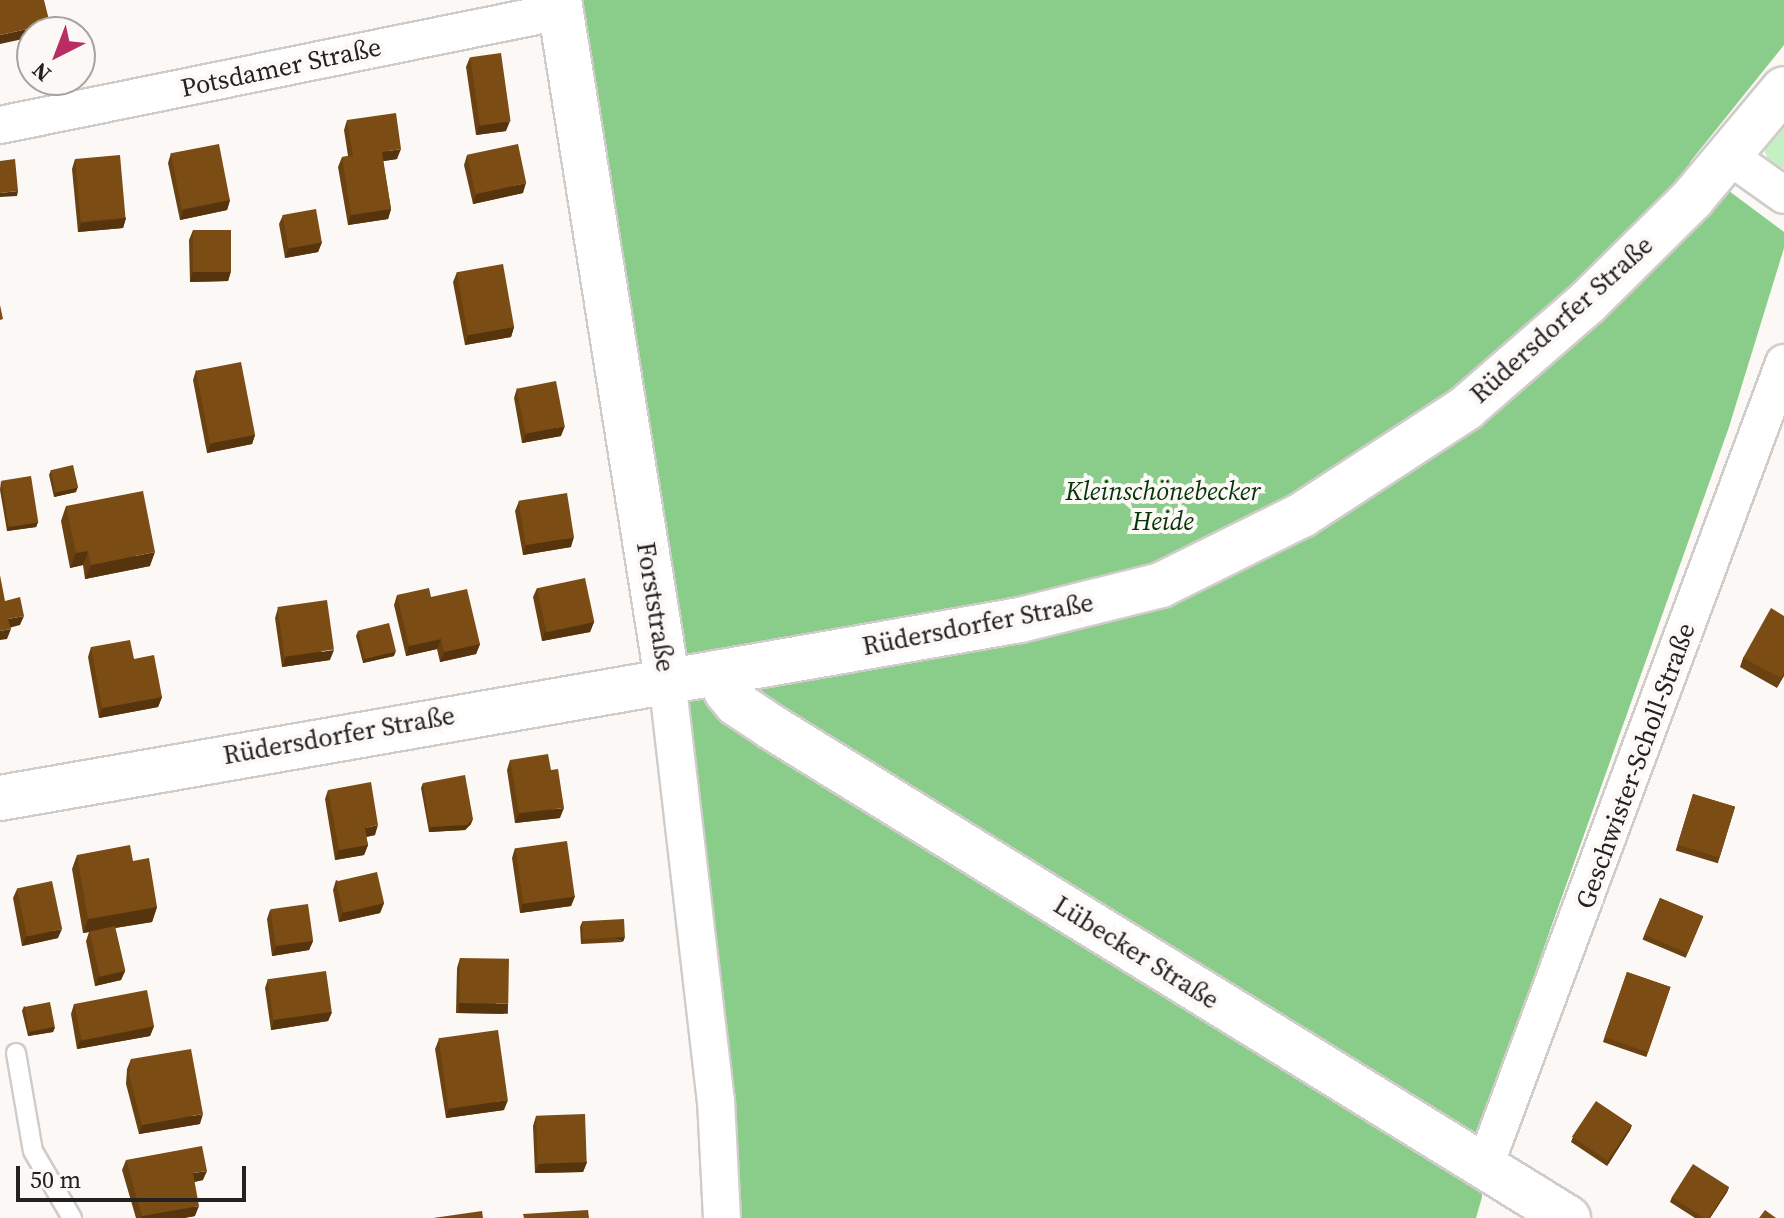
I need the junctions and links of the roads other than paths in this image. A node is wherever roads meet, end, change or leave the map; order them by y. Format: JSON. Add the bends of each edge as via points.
{"nodes":[{"id":1,"x":560,"y":5,"type":"edge"},
{"id":2,"x":1784,"y":89,"type":"edge"},
{"id":3,"x":0,"y":125,"type":"edge"},
{"id":4,"x":1729,"y":156,"type":"junction"},
{"id":5,"x":1784,"y":195,"type":"edge"},
{"id":6,"x":1784,"y":363,"type":"edge"},
{"id":7,"x":722,"y":672,"type":"junction"},
{"id":8,"x":667,"y":679,"type":"junction"},
{"id":9,"x":0,"y":798,"type":"edge"},
{"id":10,"x":16,"y":1053,"type":"dead end"},
{"id":11,"x":1484,"y":1168,"type":"junction"},
{"id":12,"x":72,"y":1218,"type":"edge"},
{"id":13,"x":722,"y":1218,"type":"edge"},
{"id":14,"x":1568,"y":1218,"type":"edge"}],
"edges":[{"from":1,"to":3,"type":"street","name":"Potsdamer Straße"},
{"from":1,"to":8,"type":"street","name":"Forststraße"},
{"from":2,"to":4,"type":"street","name":"Rüdersdorfer Straße"},
{"from":4,"to":5,"type":"street"},
{"from":4,"to":7,"type":"street","name":"Rüdersdorfer Straße","via":[[1587,303],[1466,408],[1326,500],[1249,543],[1161,585],[1099,603]]},
{"from":6,"to":11,"type":"street","name":"Geschwister-Scholl-Straße"},
{"from":7,"to":8,"type":"street","name":"Rüdersdorfer Straße"},
{"from":7,"to":11,"type":"street","name":"Lübecker Straße","via":[[726,691],[737,704],[773,728]]},
{"from":8,"to":9,"type":"street","name":"Rüdersdorfer Straße"},
{"from":8,"to":13,"type":"street","name":"Forststraße","via":[[716,1100]]},
{"from":10,"to":12,"type":"lane","via":[[33,1151]]},
{"from":11,"to":14,"type":"street","name":"Lübecker Straße"}]}
